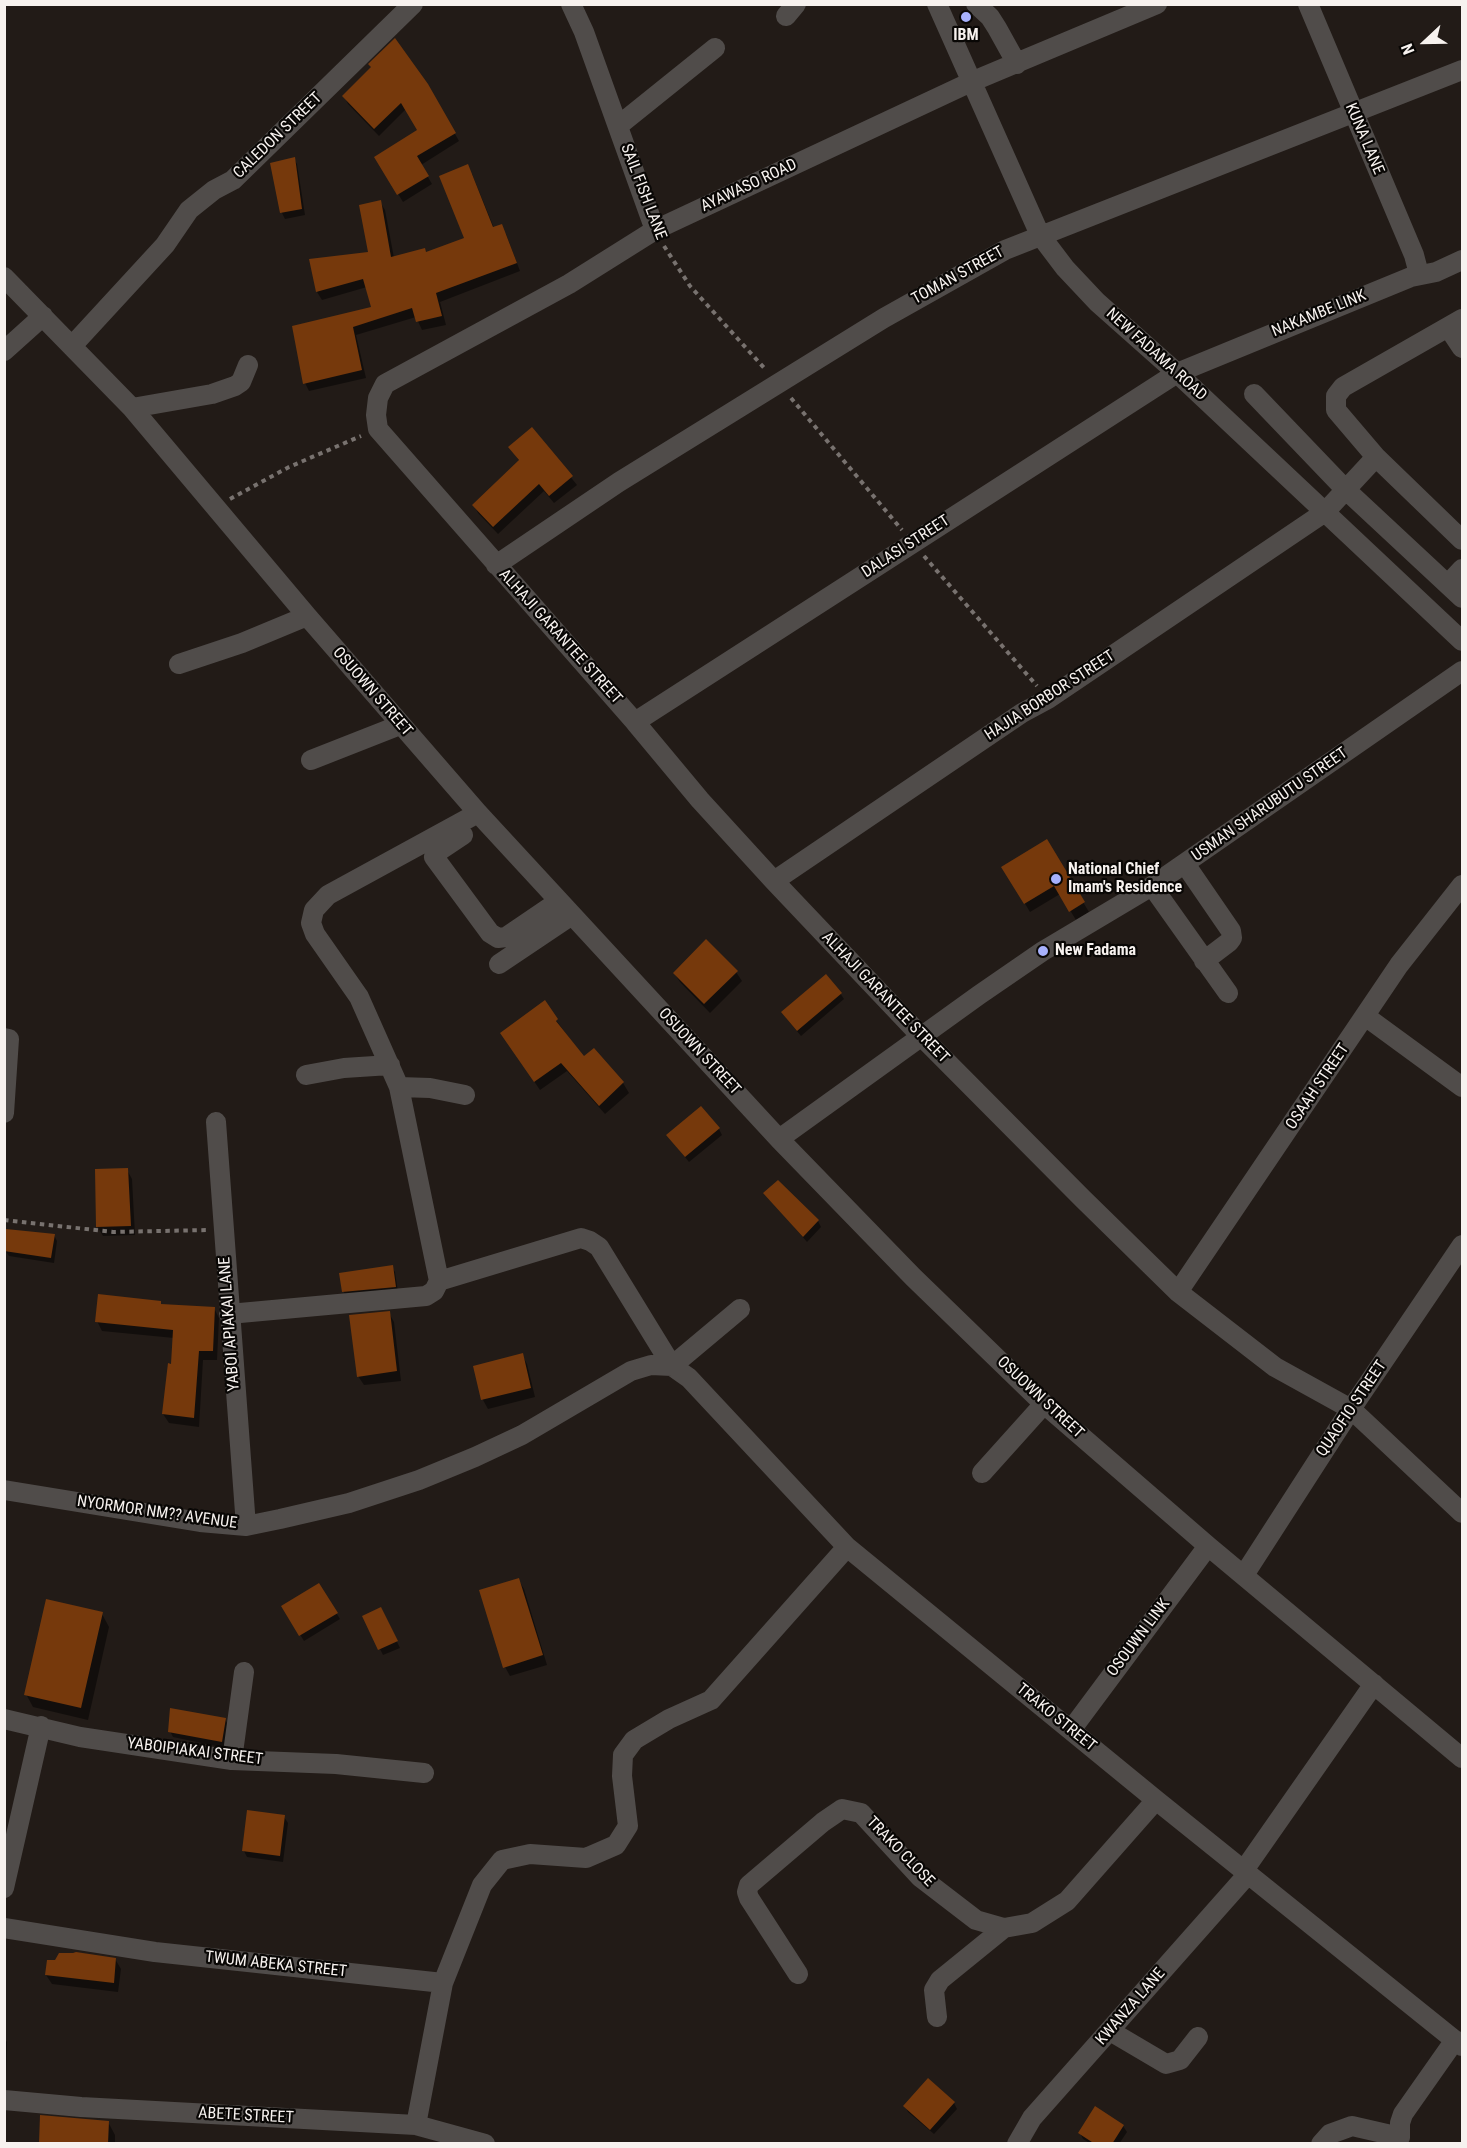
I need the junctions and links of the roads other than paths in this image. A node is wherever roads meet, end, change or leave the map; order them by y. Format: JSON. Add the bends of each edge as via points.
{"nodes":[{"id":1,"x":413,"y":4,"type":"edge"},
{"id":2,"x":571,"y":4,"type":"edge"},
{"id":3,"x":937,"y":4,"type":"edge"},
{"id":4,"x":976,"y":4,"type":"edge"},
{"id":5,"x":1157,"y":4,"type":"edge"},
{"id":6,"x":1308,"y":4,"type":"edge"},
{"id":7,"x":715,"y":48,"type":"dead end"},
{"id":8,"x":1017,"y":63,"type":"junction"},
{"id":9,"x":1462,"y":70,"type":"edge"},
{"id":10,"x":971,"y":82,"type":"junction"},
{"id":11,"x":1353,"y":113,"type":"junction"},
{"id":12,"x":618,"y":126,"type":"junction"},
{"id":13,"x":655,"y":230,"type":"junction"},
{"id":14,"x":1040,"y":235,"type":"junction"},
{"id":15,"x":1462,"y":260,"type":"edge"},
{"id":16,"x":1419,"y":274,"type":"junction"},
{"id":17,"x":4,"y":277,"type":"edge"},
{"id":18,"x":43,"y":316,"type":"junction"},
{"id":19,"x":1455,"y":323,"type":"edge"},
{"id":20,"x":72,"y":346,"type":"junction"},
{"id":21,"x":1462,"y":348,"type":"edge"},
{"id":22,"x":4,"y":351,"type":"edge"},
{"id":23,"x":248,"y":365,"type":"dead end"},
{"id":24,"x":1177,"y":373,"type":"junction"},
{"id":25,"x":1254,"y":394,"type":"dead end"},
{"id":26,"x":132,"y":408,"type":"junction"},
{"id":27,"x":377,"y":422,"type":"joint"},
{"id":28,"x":1376,"y":457,"type":"junction"},
{"id":29,"x":1346,"y":489,"type":"junction"},
{"id":30,"x":1325,"y":512,"type":"junction"},
{"id":31,"x":1462,"y":540,"type":"edge"},
{"id":32,"x":496,"y":566,"type":"junction"},
{"id":33,"x":1462,"y":569,"type":"edge"},
{"id":34,"x":1448,"y":584,"type":"junction"},
{"id":35,"x":1462,"y":598,"type":"edge"},
{"id":36,"x":307,"y":616,"type":"junction"},
{"id":37,"x":1462,"y":641,"type":"edge"},
{"id":38,"x":179,"y":664,"type":"dead end"},
{"id":39,"x":1462,"y":671,"type":"edge"},
{"id":40,"x":635,"y":722,"type":"junction"},
{"id":41,"x":400,"y":725,"type":"junction"},
{"id":42,"x":311,"y":760,"type":"dead end"},
{"id":43,"x":482,"y":816,"type":"junction"},
{"id":44,"x":1185,"y":864,"type":"junction"},
{"id":45,"x":774,"y":881,"type":"junction"},
{"id":46,"x":1462,"y":885,"type":"edge"},
{"id":47,"x":1152,"y":886,"type":"junction"},
{"id":48,"x":566,"y":908,"type":"junction"},
{"id":49,"x":1204,"y":961,"type":"junction"},
{"id":50,"x":500,"y":964,"type":"dead end"},
{"id":51,"x":1228,"y":993,"type":"dead end"},
{"id":52,"x":1365,"y":1016,"type":"junction"},
{"id":53,"x":921,"y":1036,"type":"junction"},
{"id":54,"x":7,"y":1038,"type":"edge"},
{"id":55,"x":390,"y":1065,"type":"junction"},
{"id":56,"x":306,"y":1075,"type":"dead end"},
{"id":57,"x":399,"y":1087,"type":"junction"},
{"id":58,"x":1462,"y":1087,"type":"edge"},
{"id":59,"x":465,"y":1095,"type":"dead end"},
{"id":60,"x":4,"y":1113,"type":"edge"},
{"id":61,"x":216,"y":1122,"type":"dead end"},
{"id":62,"x":779,"y":1139,"type":"junction"},
{"id":63,"x":1462,"y":1245,"type":"edge"},
{"id":64,"x":439,"y":1281,"type":"junction"},
{"id":65,"x":1178,"y":1292,"type":"junction"},
{"id":66,"x":740,"y":1309,"type":"dead end"},
{"id":67,"x":229,"y":1314,"type":"junction"},
{"id":68,"x":672,"y":1366,"type":"junction"},
{"id":69,"x":1044,"y":1404,"type":"junction"},
{"id":70,"x":1351,"y":1409,"type":"junction"},
{"id":71,"x":982,"y":1473,"type":"dead end"},
{"id":72,"x":4,"y":1490,"type":"edge"},
{"id":73,"x":1462,"y":1513,"type":"edge"},
{"id":74,"x":246,"y":1526,"type":"junction"},
{"id":75,"x":1208,"y":1546,"type":"junction"},
{"id":76,"x":848,"y":1547,"type":"junction"},
{"id":77,"x":1244,"y":1575,"type":"junction"},
{"id":78,"x":244,"y":1672,"type":"dead end"},
{"id":79,"x":1374,"y":1684,"type":"junction"},
{"id":80,"x":4,"y":1719,"type":"edge"},
{"id":81,"x":41,"y":1726,"type":"junction"},
{"id":82,"x":1071,"y":1730,"type":"junction"},
{"id":83,"x":1462,"y":1758,"type":"edge"},
{"id":84,"x":232,"y":1760,"type":"junction"},
{"id":85,"x":424,"y":1773,"type":"dead end"},
{"id":86,"x":1156,"y":1800,"type":"junction"},
{"id":87,"x":1246,"y":1872,"type":"junction"},
{"id":88,"x":4,"y":1888,"type":"edge"},
{"id":89,"x":4,"y":1928,"type":"edge"},
{"id":90,"x":1004,"y":1928,"type":"junction"},
{"id":91,"x":798,"y":1974,"type":"dead end"},
{"id":92,"x":443,"y":1983,"type":"junction"},
{"id":93,"x":937,"y":2016,"type":"dead end"},
{"id":94,"x":1110,"y":2031,"type":"junction"},
{"id":95,"x":1198,"y":2037,"type":"dead end"},
{"id":96,"x":1459,"y":2043,"type":"edge"},
{"id":97,"x":4,"y":2100,"type":"edge"},
{"id":98,"x":416,"y":2125,"type":"junction"},
{"id":99,"x":1398,"y":2140,"type":"edge"},
{"id":100,"x":485,"y":2144,"type":"edge"},
{"id":101,"x":1017,"y":2144,"type":"edge"},
{"id":102,"x":1321,"y":2144,"type":"edge"}],
"edges":[{"from":1,"to":20,"type":"street","name":"CALEDON STREET","via":[[233,180],[189,210],[165,244]]},
{"from":2,"to":12,"type":"street","name":"SAIL FISH LANE"},
{"from":3,"to":10,"type":"street","name":"NEW FADAMA ROAD"},
{"from":4,"to":8,"type":"street","via":[[990,17]]},
{"from":5,"to":8,"type":"street","name":"AYAWASO ROAD"},
{"from":6,"to":11,"type":"street","name":"KUNA LANE"},
{"from":7,"to":12,"type":"street"},
{"from":8,"to":10,"type":"street","name":"AYAWASO ROAD"},
{"from":9,"to":11,"type":"street","name":"TOMAN STREET"},
{"from":10,"to":13,"type":"street","name":"AYAWASO ROAD"},
{"from":10,"to":14,"type":"street","name":"NEW FADAMA ROAD"},
{"from":11,"to":14,"type":"street","name":"TOMAN STREET"},
{"from":11,"to":16,"type":"street","name":"KUNA LANE"},
{"from":12,"to":13,"type":"street","name":"SAIL FISH LANE"},
{"from":13,"to":27,"type":"street","name":"AYAWASO ROAD","via":[[569,284],[385,384],[378,398]]},
{"from":14,"to":24,"type":"street","name":"NEW FADAMA ROAD","via":[[1097,302]]},
{"from":14,"to":32,"type":"street","name":"TOMAN STREET","via":[[964,272],[778,383],[619,482]]},
{"from":15,"to":16,"type":"street","name":"NAKAMBE LINK","via":[[1436,272]]},
{"from":16,"to":24,"type":"street","name":"NAKAMBE LINK"},
{"from":17,"to":18,"type":"street","name":"OSUOWN STREET"},
{"from":18,"to":20,"type":"street","name":"OSUOWN STREET"},
{"from":18,"to":22,"type":"street"},
{"from":19,"to":21,"type":"street"},
{"from":19,"to":28,"type":"street","via":[[1342,387],[1336,396],[1336,410]]},
{"from":20,"to":26,"type":"street","name":"OSUOWN STREET"},
{"from":23,"to":26,"type":"street","via":[[235,386],[212,394]]},
{"from":24,"to":30,"type":"street","name":"NEW FADAMA ROAD"},
{"from":24,"to":40,"type":"street","name":"DALASI STREET"},
{"from":25,"to":29,"type":"street"},
{"from":26,"to":36,"type":"street","name":"OSUOWN STREET"},
{"from":27,"to":32,"type":"street","name":"ALHAJI GARANTEE STREET"},
{"from":28,"to":29,"type":"street","name":"HAJIA BORBOR STREET"},
{"from":28,"to":31,"type":"street"},
{"from":29,"to":30,"type":"street","name":"HAJIA BORBOR STREET"},
{"from":29,"to":34,"type":"street"},
{"from":30,"to":37,"type":"street","name":"NEW FADAMA ROAD"},
{"from":30,"to":45,"type":"street","name":"HAJIA BORBOR STREET"},
{"from":32,"to":40,"type":"street","name":"ALHAJI GARANTEE STREET"},
{"from":33,"to":34,"type":"street"},
{"from":34,"to":35,"type":"street"},
{"from":36,"to":38,"type":"street"},
{"from":36,"to":41,"type":"street","name":"OSUOWN STREET"},
{"from":39,"to":44,"type":"street","name":"USMAN SHARUBUTU STREET"},
{"from":40,"to":45,"type":"street","name":"ALHAJI GARANTEE STREET"},
{"from":41,"to":42,"type":"street"},
{"from":41,"to":43,"type":"street","name":"OSUOWN STREET"},
{"from":43,"to":48,"type":"street","name":"OSUOWN STREET"},
{"from":43,"to":48,"type":"street","via":[[434,857],[490,933],[506,937]]},
{"from":43,"to":55,"type":"street","via":[[328,896],[314,910],[311,923],[315,934],[359,997]]},
{"from":44,"to":47,"type":"street","name":"USMAN SHARUBUTU STREET"},
{"from":44,"to":49,"type":"street","via":[[1231,931],[1230,942]]},
{"from":45,"to":53,"type":"street","name":"ALHAJI GARANTEE STREET"},
{"from":46,"to":52,"type":"street","name":"OSAAH STREET","via":[[1399,964]]},
{"from":47,"to":49,"type":"street"},
{"from":47,"to":53,"type":"street","name":"USMAN SHARUBUTU STREET","via":[[1043,951]]},
{"from":48,"to":50,"type":"street"},
{"from":48,"to":62,"type":"street","name":"OSUOWN STREET"},
{"from":49,"to":51,"type":"street"},
{"from":52,"to":58,"type":"street"},
{"from":52,"to":65,"type":"street","name":"OSAAH STREET"},
{"from":53,"to":62,"type":"street","name":"USMAN SHARUBUTU STREET"},
{"from":53,"to":65,"type":"street","name":"ALHAJI GARANTEE STREET"},
{"from":54,"to":60,"type":"street"},
{"from":55,"to":56,"type":"street"},
{"from":55,"to":57,"type":"street"},
{"from":57,"to":59,"type":"street"},
{"from":57,"to":64,"type":"street"},
{"from":61,"to":67,"type":"street","name":"YABOI APIAKAI LANE"},
{"from":62,"to":69,"type":"street","name":"OSUOWN STREET"},
{"from":63,"to":70,"type":"street","name":"QUAOFIO STREET"},
{"from":64,"to":67,"type":"street","via":[[426,1296]]},
{"from":64,"to":68,"type":"street","name":"TRAKO STREET","via":[[581,1238],[590,1240],[599,1247]]},
{"from":65,"to":70,"type":"street","name":"ALHAJI GARANTEE STREET","via":[[1275,1367]]},
{"from":66,"to":68,"type":"street"},
{"from":67,"to":74,"type":"street","name":"YABOI APIAKAI LANE"},
{"from":68,"to":74,"type":"street","name":"NYORMOR NM?? AVENUE","via":[[651,1365],[631,1371],[522,1435],[419,1480],[349,1503]]},
{"from":68,"to":76,"type":"street","name":"TRAKO STREET","via":[[689,1378]]},
{"from":69,"to":71,"type":"street"},
{"from":69,"to":75,"type":"street","name":"OSUOWN STREET"},
{"from":70,"to":73,"type":"street","name":"ALHAJI GARANTEE STREET"},
{"from":70,"to":77,"type":"street","name":"QUAOFIO STREET"},
{"from":72,"to":74,"type":"street","name":"NYORMOR NM?? AVENUE","via":[[178,1519]]},
{"from":75,"to":77,"type":"street","name":"OSUOWN STREET"},
{"from":75,"to":82,"type":"street","name":"OSOUWN LINK"},
{"from":76,"to":82,"type":"street","name":"TRAKO STREET"},
{"from":76,"to":92,"type":"street","via":[[711,1700],[634,1740],[623,1755],[628,1826],[616,1845],[586,1858],[530,1854],[502,1860],[482,1885]]},
{"from":77,"to":79,"type":"street","name":"OSUOWN STREET"},
{"from":78,"to":84,"type":"street"},
{"from":79,"to":83,"type":"street","name":"OSUOWN STREET"},
{"from":79,"to":87,"type":"street","name":"KWANZA LANE"},
{"from":80,"to":81,"type":"street","name":"YABOIPIAKAI STREET"},
{"from":81,"to":84,"type":"street","name":"YABOIPIAKAI STREET","via":[[80,1737]]},
{"from":81,"to":88,"type":"street"},
{"from":82,"to":86,"type":"street","name":"TRAKO STREET"},
{"from":84,"to":85,"type":"street","name":"YABOIPIAKAI STREET","via":[[336,1764]]},
{"from":86,"to":87,"type":"street","name":"TRAKO STREET"},
{"from":86,"to":90,"type":"street","name":"TRAKO CLOSE","via":[[1067,1901],[1032,1923]]},
{"from":87,"to":94,"type":"street","name":"KWANZA LANE"},
{"from":87,"to":96,"type":"street","name":"TRAKO STREET"},
{"from":89,"to":92,"type":"street","name":"TWUM ABEKA STREET","via":[[155,1952]]},
{"from":90,"to":91,"type":"street","name":"TRAKO CLOSE","via":[[976,1920],[920,1877],[861,1813],[842,1809],[748,1885],[749,1898]]},
{"from":90,"to":93,"type":"street","via":[[940,1980],[934,1990]]},
{"from":92,"to":98,"type":"street"},
{"from":94,"to":95,"type":"street","via":[[1166,2064],[1180,2060]]},
{"from":94,"to":101,"type":"street","name":"KWANZA LANE","via":[[1032,2118]]},
{"from":96,"to":99,"type":"street","via":[[1403,2114]]},
{"from":97,"to":98,"type":"street","name":"ABETE STREET"},
{"from":98,"to":100,"type":"street","name":"ABETE STREET"},
{"from":99,"to":102,"type":"street","via":[[1352,2126],[1330,2134]]}]}
